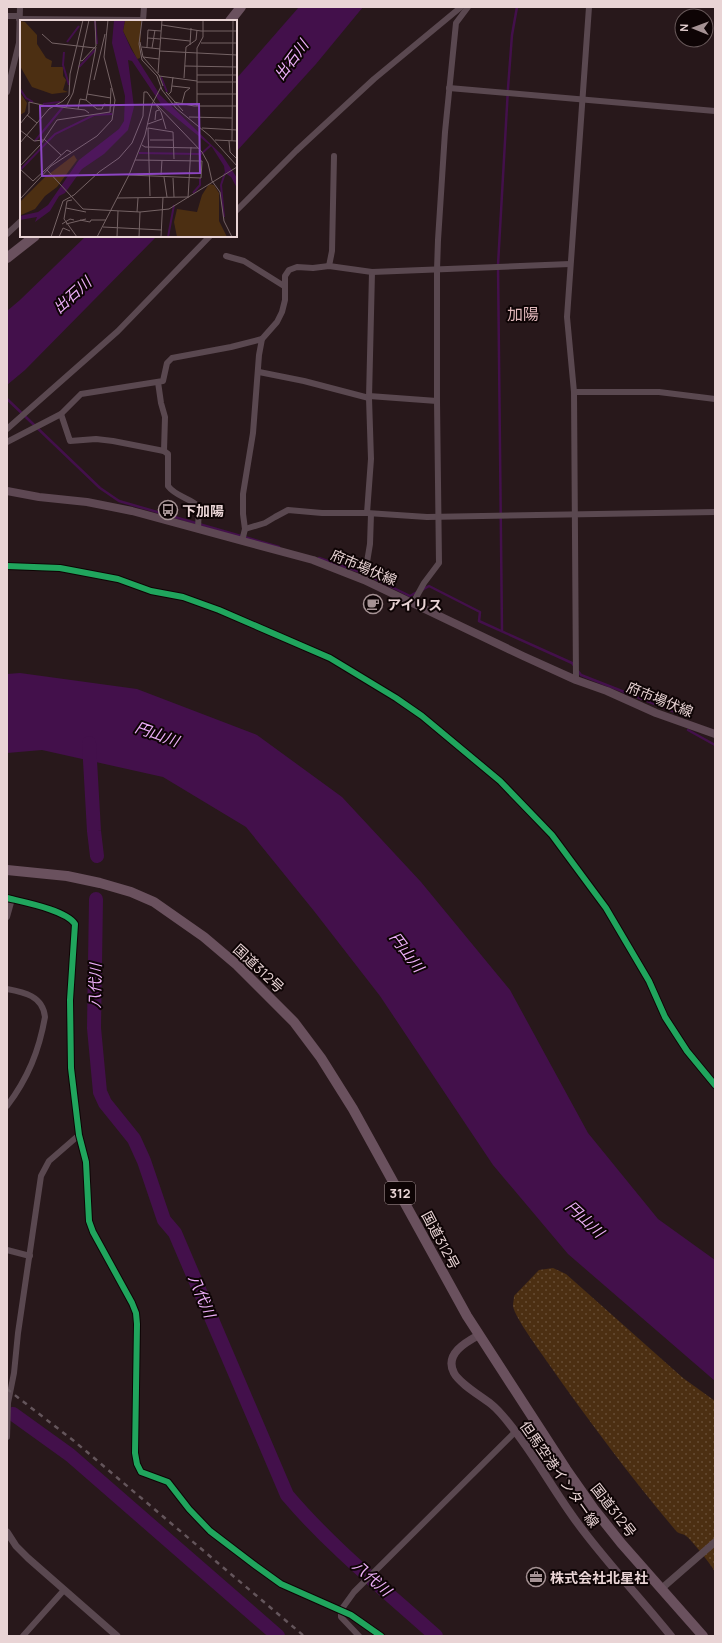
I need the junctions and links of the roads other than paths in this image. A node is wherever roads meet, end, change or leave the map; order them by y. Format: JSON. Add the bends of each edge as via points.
{"nodes":[{"id":1,"x":20,"y":7,"type":"edge"},
{"id":2,"x":144,"y":7,"type":"edge"},
{"id":3,"x":241,"y":7,"type":"edge"},
{"id":4,"x":461,"y":7,"type":"edge"},
{"id":5,"x":468,"y":7,"type":"edge"},
{"id":6,"x":589,"y":7,"type":"edge"},
{"id":7,"x":7,"y":16,"type":"edge"},
{"id":8,"x":19,"y":18,"type":"junction"},
{"id":9,"x":102,"y":20,"type":"edge"},
{"id":10,"x":143,"y":20,"type":"edge"},
{"id":11,"x":231,"y":20,"type":"edge"},
{"id":12,"x":449,"y":88,"type":"junction"},
{"id":13,"x":7,"y":92,"type":"edge"},
{"id":14,"x":582,"y":99,"type":"junction"},
{"id":15,"x":715,"y":111,"type":"edge"},
{"id":16,"x":334,"y":156,"type":"dead end"},
{"id":17,"x":237,"y":210,"type":"edge"},
{"id":18,"x":20,"y":222,"type":"edge"},
{"id":19,"x":7,"y":234,"type":"edge"},
{"id":20,"x":34,"y":237,"type":"edge"},
{"id":21,"x":209,"y":237,"type":"edge"},
{"id":22,"x":226,"y":256,"type":"dead end"},
{"id":23,"x":7,"y":258,"type":"edge"},
{"id":24,"x":570,"y":264,"type":"junction"},
{"id":25,"x":329,"y":266,"type":"junction"},
{"id":26,"x":437,"y":270,"type":"junction"},
{"id":27,"x":372,"y":272,"type":"junction"},
{"id":28,"x":284,"y":286,"type":"junction"},
{"id":29,"x":262,"y":339,"type":"junction"},
{"id":30,"x":259,"y":372,"type":"junction"},
{"id":31,"x":158,"y":382,"type":"junction"},
{"id":32,"x":574,"y":392,"type":"junction"},
{"id":33,"x":369,"y":397,"type":"junction"},
{"id":34,"x":715,"y":399,"type":"edge"},
{"id":35,"x":437,"y":401,"type":"junction"},
{"id":36,"x":61,"y":414,"type":"junction"},
{"id":37,"x":7,"y":429,"type":"edge"},
{"id":38,"x":7,"y":442,"type":"edge"},
{"id":39,"x":164,"y":451,"type":"junction"},
{"id":40,"x":7,"y":491,"type":"edge"},
{"id":41,"x":715,"y":512,"type":"edge"},
{"id":42,"x":369,"y":514,"type":"junction"},
{"id":43,"x":575,"y":514,"type":"junction"},
{"id":44,"x":439,"y":516,"type":"junction"},
{"id":45,"x":198,"y":529,"type":"junction"},
{"id":46,"x":245,"y":529,"type":"junction"},
{"id":47,"x":242,"y":541,"type":"junction"},
{"id":48,"x":7,"y":566,"type":"edge"},
{"id":49,"x":364,"y":580,"type":"junction"},
{"id":50,"x":413,"y":603,"type":"junction"},
{"id":51,"x":576,"y":680,"type":"junction"},
{"id":52,"x":715,"y":734,"type":"edge"},
{"id":53,"x":7,"y":870,"type":"edge"},
{"id":54,"x":9,"y":899,"type":"edge"},
{"id":55,"x":7,"y":917,"type":"edge"},
{"id":56,"x":7,"y":989,"type":"edge"},
{"id":57,"x":715,"y":1085,"type":"edge"},
{"id":58,"x":7,"y":1106,"type":"edge"},
{"id":59,"x":80,"y":1135,"type":"junction"},
{"id":60,"x":7,"y":1250,"type":"edge"},
{"id":61,"x":30,"y":1256,"type":"junction"},
{"id":62,"x":479,"y":1335,"type":"junction"},
{"id":63,"x":7,"y":1370,"type":"edge"},
{"id":64,"x":14,"y":1373,"type":"junction"},
{"id":65,"x":516,"y":1432,"type":"junction"},
{"id":66,"x":7,"y":1437,"type":"edge"},
{"id":67,"x":7,"y":1533,"type":"edge"},
{"id":68,"x":715,"y":1542,"type":"edge"},
{"id":69,"x":661,"y":1589,"type":"junction"},
{"id":70,"x":64,"y":1590,"type":"junction"},
{"id":71,"x":341,"y":1610,"type":"junction"},
{"id":72,"x":23,"y":1636,"type":"edge"},
{"id":73,"x":117,"y":1636,"type":"edge"},
{"id":74,"x":359,"y":1636,"type":"edge"},
{"id":75,"x":381,"y":1636,"type":"edge"},
{"id":76,"x":671,"y":1636,"type":"edge"},
{"id":77,"x":703,"y":1636,"type":"edge"}],
"edges":[{"from":1,"to":8,"type":"street"},
{"from":2,"to":10,"type":"street"},
{"from":3,"to":11,"type":"highway"},
{"from":4,"to":17,"type":"street","via":[[374,79]]},
{"from":5,"to":12,"type":"street","via":[[456,23]]},
{"from":6,"to":14,"type":"street"},
{"from":7,"to":8,"type":"street"},
{"from":8,"to":9,"type":"street"},
{"from":8,"to":13,"type":"street","via":[[19,43]]},
{"from":12,"to":14,"type":"street"},
{"from":12,"to":26,"type":"street"},
{"from":14,"to":15,"type":"street"},
{"from":14,"to":24,"type":"street"},
{"from":16,"to":25,"type":"street","via":[[332,251]]},
{"from":18,"to":19,"type":"street"},
{"from":20,"to":23,"type":"highway"},
{"from":21,"to":37,"type":"street","via":[[118,331]]},
{"from":22,"to":28,"type":"street","via":[[244,261]]},
{"from":24,"to":26,"type":"street"},
{"from":24,"to":32,"type":"street","via":[[567,317]]},
{"from":25,"to":27,"type":"street"},
{"from":25,"to":28,"type":"street","via":[[296,267],[289,270],[285,276]]},
{"from":26,"to":27,"type":"street"},
{"from":26,"to":35,"type":"street"},
{"from":27,"to":33,"type":"street"},
{"from":28,"to":29,"type":"street","via":[[285,300],[282,312]]},
{"from":29,"to":30,"type":"street"},
{"from":29,"to":31,"type":"street","via":[[172,358],[167,363],[163,381]]},
{"from":30,"to":33,"type":"street"},
{"from":30,"to":46,"type":"street","via":[[243,494]]},
{"from":31,"to":36,"type":"street","via":[[80,394]]},
{"from":31,"to":39,"type":"street","via":[[165,417]]},
{"from":32,"to":34,"type":"street","via":[[659,392]]},
{"from":32,"to":43,"type":"street"},
{"from":33,"to":35,"type":"street"},
{"from":33,"to":42,"type":"street"},
{"from":35,"to":44,"type":"street"},
{"from":36,"to":38,"type":"street"},
{"from":36,"to":39,"type":"street","via":[[70,441],[96,439]]},
{"from":39,"to":45,"type":"street","via":[[168,454],[168,486],[199,508]]},
{"from":40,"to":45,"type":"main road","name":"府市場伏線","via":[[94,503]]},
{"from":41,"to":43,"type":"street"},
{"from":42,"to":44,"type":"street"},
{"from":42,"to":46,"type":"street","via":[[288,510],[265,523]]},
{"from":42,"to":49,"type":"street","via":[[370,544]]},
{"from":43,"to":44,"type":"street"},
{"from":43,"to":51,"type":"street"},
{"from":44,"to":50,"type":"street","via":[[439,563]]},
{"from":45,"to":47,"type":"main road","name":"府市場伏線"},
{"from":46,"to":47,"type":"street"},
{"from":47,"to":49,"type":"main road","name":"府市場伏線","via":[[313,560]]},
{"from":48,"to":57,"type":"street","via":[[60,568],[104,576],[198,602],[330,658],[422,716],[500,781],[552,835],[606,908],[649,981],[665,1017],[687,1051]]},
{"from":49,"to":50,"type":"main road","name":"府市場伏線"},
{"from":50,"to":51,"type":"main road","name":"府市場伏線"},
{"from":51,"to":52,"type":"main road","name":"府市場伏線"},
{"from":53,"to":62,"type":"highway","name":"国道312号","number":"312","via":[[59,875],[100,883],[154,902],[204,937],[270,997],[294,1022],[353,1109]]},
{"from":54,"to":55,"type":"street"},
{"from":54,"to":59,"type":"street","via":[[63,915],[75,924],[70,1000],[71,1068]]},
{"from":56,"to":58,"type":"street","via":[[23,991],[34,996],[44,1010],[45,1017],[35,1057],[18,1091]]},
{"from":59,"to":61,"type":"street","via":[[49,1161],[41,1176]]},
{"from":59,"to":71,"type":"street","via":[[86,1162],[89,1221],[136,1313],[135,1453],[141,1472],[168,1482],[210,1531],[281,1584]]},
{"from":60,"to":61,"type":"street"},
{"from":61,"to":64,"type":"street"},
{"from":62,"to":65,"type":"main road","name":"但馬空港インター線","via":[[455,1352],[452,1362],[454,1373],[493,1405]]},
{"from":62,"to":69,"type":"highway","name":"国道312号","number":"312","via":[[594,1509]]},
{"from":63,"to":64,"type":"street"},
{"from":64,"to":66,"type":"street","via":[[8,1403]]},
{"from":65,"to":71,"type":"street","via":[[354,1592]]},
{"from":65,"to":76,"type":"main road","name":"但馬空港インター線","via":[[581,1528],[613,1570]]},
{"from":67,"to":70,"type":"street","via":[[28,1558]]},
{"from":68,"to":69,"type":"street"},
{"from":69,"to":77,"type":"highway","name":"国道312号","number":"312"},
{"from":70,"to":72,"type":"street"},
{"from":70,"to":73,"type":"street"},
{"from":71,"to":74,"type":"street","via":[[342,1617]]},
{"from":71,"to":75,"type":"street"}]}
